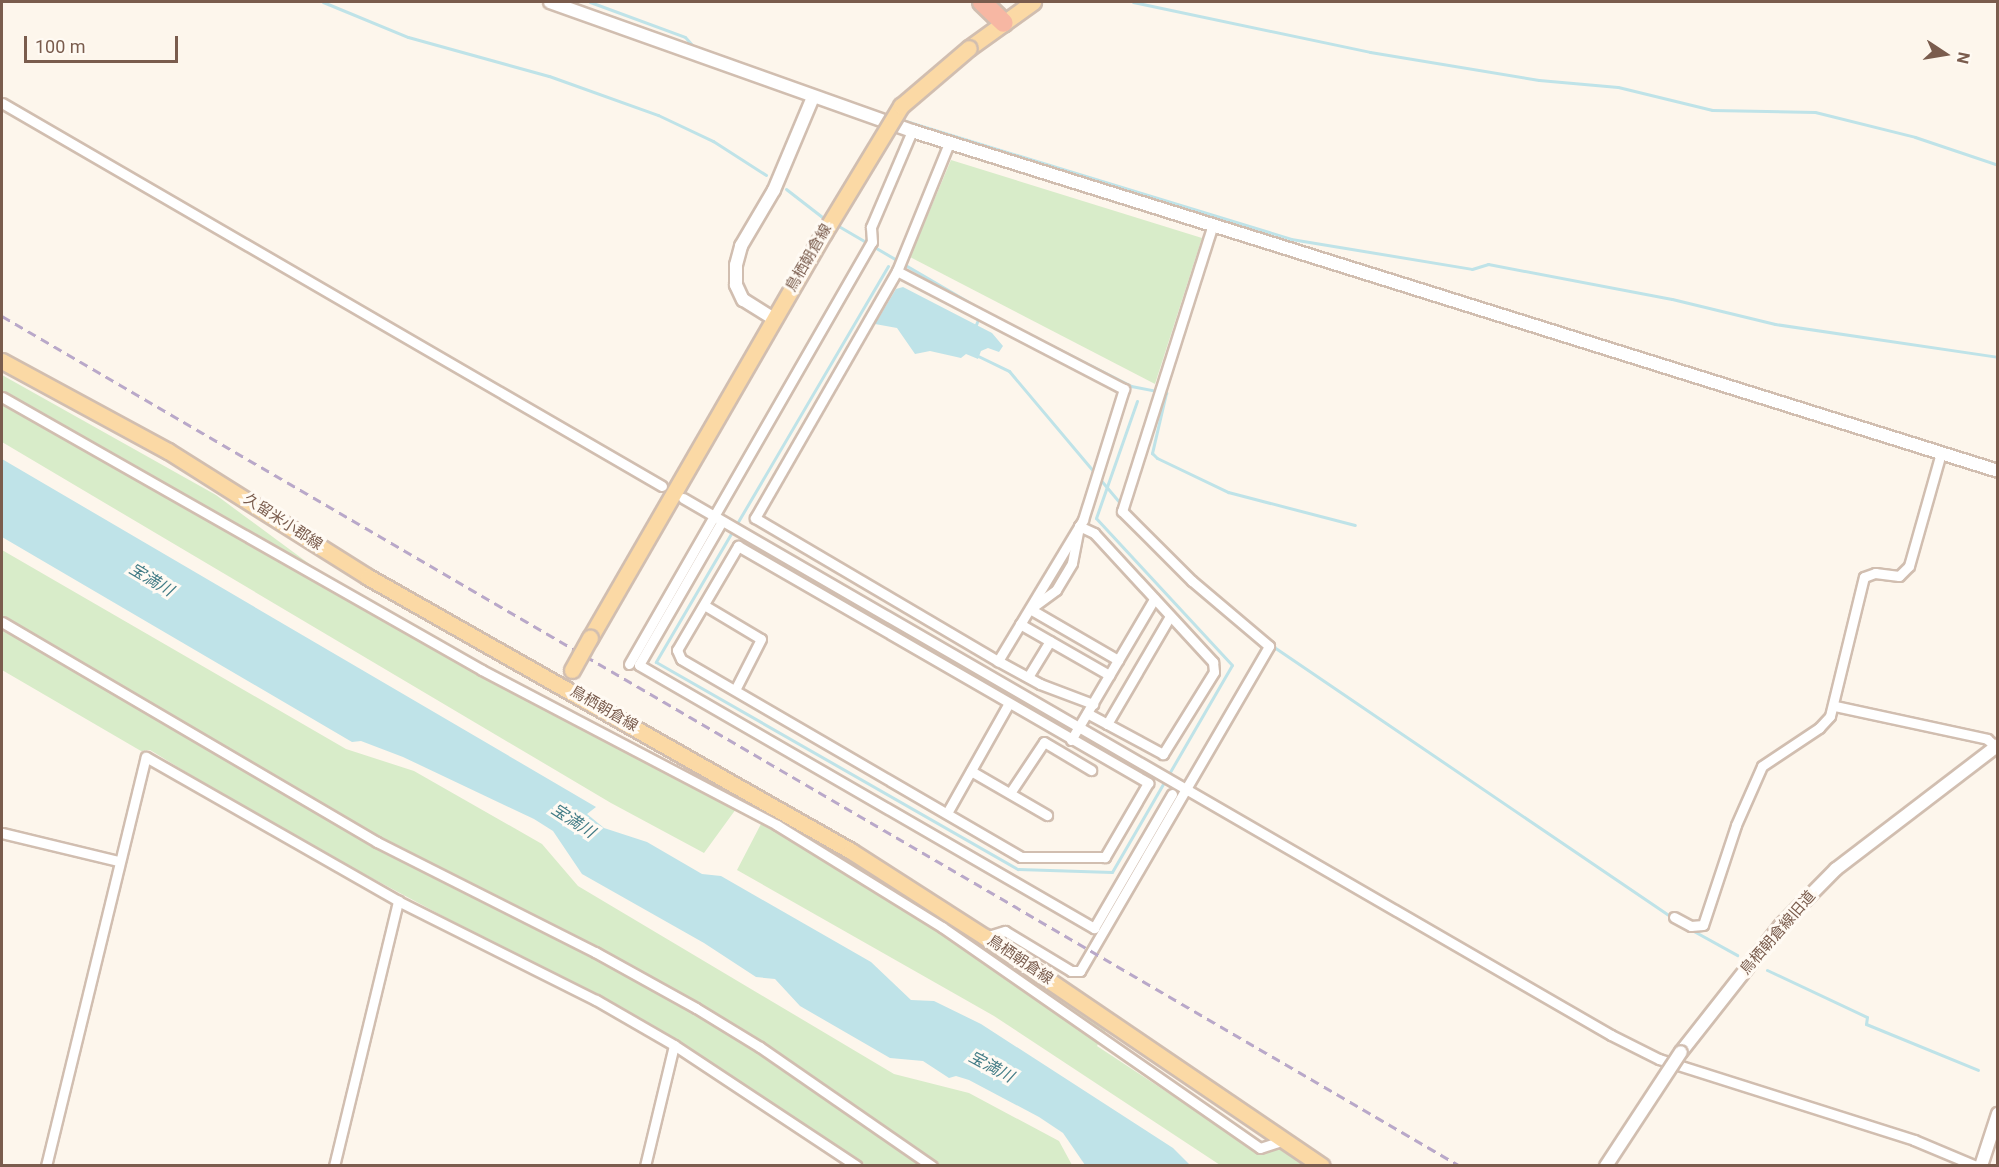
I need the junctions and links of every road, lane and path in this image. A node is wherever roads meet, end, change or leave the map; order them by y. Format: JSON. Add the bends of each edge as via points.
{"nodes":[{"id":1,"x":550,"y":2,"type":"edge"},
{"id":2,"x":982,"y":2,"type":"edge"},
{"id":3,"x":993,"y":2,"type":"edge"},
{"id":4,"x":1033,"y":2,"type":"edge"},
{"id":5,"x":1004,"y":23,"type":"junction"},
{"id":6,"x":813,"y":97,"type":"junction"},
{"id":7,"x":2,"y":103,"type":"edge"},
{"id":8,"x":912,"y":131,"type":"junction"},
{"id":9,"x":949,"y":143,"type":"junction"},
{"id":10,"x":1212,"y":227,"type":"junction"},
{"id":11,"x":897,"y":272,"type":"junction"},
{"id":12,"x":774,"y":319,"type":"junction"},
{"id":13,"x":2,"y":361,"type":"edge"},
{"id":14,"x":2,"y":397,"type":"edge"},
{"id":15,"x":1941,"y":453,"type":"junction"},
{"id":16,"x":1998,"y":471,"type":"edge"},
{"id":17,"x":662,"y":486,"type":"dead end"},
{"id":18,"x":683,"y":498,"type":"dead end"},
{"id":19,"x":719,"y":519,"type":"junction"},
{"id":20,"x":1079,"y":526,"type":"junction"},
{"id":21,"x":1154,"y":599,"type":"junction"},
{"id":22,"x":704,"y":604,"type":"junction"},
{"id":23,"x":1030,"y":609,"type":"junction"},
{"id":24,"x":1170,"y":616,"type":"junction"},
{"id":25,"x":2,"y":622,"type":"edge"},
{"id":26,"x":1020,"y":624,"type":"junction"},
{"id":27,"x":1050,"y":641,"type":"junction"},
{"id":28,"x":1118,"y":660,"type":"junction"},
{"id":29,"x":998,"y":661,"type":"junction"},
{"id":30,"x":628,"y":664,"type":"dead end"},
{"id":31,"x":1109,"y":675,"type":"junction"},
{"id":32,"x":1028,"y":677,"type":"junction"},
{"id":33,"x":563,"y":685,"type":"junction"},
{"id":34,"x":735,"y":690,"type":"junction"},
{"id":35,"x":1009,"y":703,"type":"junction"},
{"id":36,"x":1093,"y":704,"type":"junction"},
{"id":37,"x":1835,"y":706,"type":"junction"},
{"id":38,"x":1087,"y":713,"type":"junction"},
{"id":39,"x":1107,"y":724,"type":"junction"},
{"id":40,"x":1079,"y":726,"type":"junction"},
{"id":41,"x":1071,"y":740,"type":"junction"},
{"id":42,"x":1996,"y":745,"type":"edge"},
{"id":43,"x":1091,"y":770,"type":"dead end"},
{"id":44,"x":971,"y":771,"type":"junction"},
{"id":45,"x":1186,"y":788,"type":"junction"},
{"id":46,"x":1011,"y":793,"type":"junction"},
{"id":47,"x":1172,"y":794,"type":"dead end"},
{"id":48,"x":946,"y":813,"type":"junction"},
{"id":49,"x":1047,"y":815,"type":"dead end"},
{"id":50,"x":2,"y":833,"type":"edge"},
{"id":51,"x":119,"y":861,"type":"junction"},
{"id":52,"x":1127,"y":882,"type":"junction"},
{"id":53,"x":398,"y":901,"type":"junction"},
{"id":54,"x":1674,"y":917,"type":"dead end"},
{"id":55,"x":985,"y":937,"type":"junction"},
{"id":56,"x":674,"y":1045,"type":"junction"},
{"id":57,"x":1998,"y":1114,"type":"edge"},
{"id":58,"x":1284,"y":1140,"type":"junction"},
{"id":59,"x":46,"y":1166,"type":"edge"},
{"id":60,"x":334,"y":1166,"type":"edge"},
{"id":61,"x":645,"y":1166,"type":"edge"},
{"id":62,"x":857,"y":1166,"type":"edge"},
{"id":63,"x":932,"y":1166,"type":"edge"},
{"id":64,"x":1322,"y":1166,"type":"edge"},
{"id":65,"x":1606,"y":1166,"type":"edge"},
{"id":66,"x":1976,"y":1166,"type":"edge"},
{"id":67,"x":1981,"y":1166,"type":"edge"}],
"edges":[{"from":1,"to":6,"type":"street"},
{"from":2,"to":5,"type":"highway"},
{"from":3,"to":5,"type":"highway"},
{"from":4,"to":5,"type":"main road","name":"鳥栖朝倉線"},
{"from":5,"to":12,"type":"main road","name":"鳥栖朝倉線","bridge":true,"via":[[901,106]]},
{"from":6,"to":8,"type":"street"},
{"from":6,"to":12,"type":"street","via":[[774,190],[741,246],[736,265],[736,285],[744,300]]},
{"from":7,"to":17,"type":"street"},
{"from":8,"to":9,"type":"street"},
{"from":8,"to":19,"type":"street","via":[[871,227],[872,242]]},
{"from":9,"to":10,"type":"street"},
{"from":9,"to":11,"type":"street"},
{"from":10,"to":15,"type":"street"},
{"from":10,"to":45,"type":"street","via":[[1122,511],[1192,581],[1269,646]]},
{"from":11,"to":20,"type":"street","via":[[1124,389]]},
{"from":11,"to":29,"type":"street","via":[[755,518]]},
{"from":12,"to":33,"type":"main road","name":"鳥栖朝倉線","bridge":true},
{"from":13,"to":33,"type":"main road","name":"久留米小郡線","via":[[168,451],[368,577]]},
{"from":14,"to":58,"type":"street","via":[[482,670],[777,825],[942,927],[1260,1148]]},
{"from":15,"to":16,"type":"street"},
{"from":15,"to":37,"type":"street","via":[[1909,566],[1899,576],[1875,573],[1864,577]]},
{"from":18,"to":19,"type":"street"},
{"from":19,"to":30,"type":"street"},
{"from":19,"to":40,"type":"street"},
{"from":19,"to":52,"type":"street","via":[[639,665],[1094,928]]},
{"from":20,"to":21,"type":"street","via":[[1094,533]]},
{"from":20,"to":23,"type":"street"},
{"from":21,"to":24,"type":"street"},
{"from":21,"to":28,"type":"street"},
{"from":22,"to":34,"type":"street","via":[[761,639]]},
{"from":22,"to":34,"type":"street","via":[[677,654]]},
{"from":22,"to":35,"type":"street","via":[[738,546]]},
{"from":23,"to":26,"type":"street"},
{"from":23,"to":28,"type":"street"},
{"from":24,"to":39,"type":"street"},
{"from":24,"to":39,"type":"street","via":[[1213,662],[1214,672],[1163,754]]},
{"from":25,"to":63,"type":"street","via":[[377,842],[595,952],[696,1008],[760,1047]]},
{"from":26,"to":27,"type":"street"},
{"from":26,"to":29,"type":"street"},
{"from":27,"to":31,"type":"street"},
{"from":27,"to":32,"type":"street"},
{"from":28,"to":31,"type":"street"},
{"from":29,"to":32,"type":"street"},
{"from":31,"to":36,"type":"street"},
{"from":32,"to":36,"type":"street"},
{"from":33,"to":55,"type":"main road","name":"鳥栖朝倉線","via":[[781,810]]},
{"from":34,"to":48,"type":"street"},
{"from":35,"to":41,"type":"street"},
{"from":35,"to":44,"type":"street"},
{"from":36,"to":38,"type":"street"},
{"from":37,"to":42,"type":"street","via":[[1987,739]]},
{"from":37,"to":54,"type":"street","via":[[1819,728],[1762,766],[1736,825],[1704,925],[1691,926]]},
{"from":38,"to":39,"type":"street"},
{"from":38,"to":40,"type":"street"},
{"from":40,"to":41,"type":"street"},
{"from":40,"to":45,"type":"street"},
{"from":41,"to":48,"type":"street","via":[[1148,783],[1105,857],[1021,857]]},
{"from":42,"to":65,"type":"street","name":"鳥栖朝倉線旧道","bridge":true,"via":[[1836,869],[1780,926],[1681,1052]]},
{"from":43,"to":46,"type":"street","via":[[1044,742]]},
{"from":44,"to":46,"type":"street"},
{"from":44,"to":48,"type":"street"},
{"from":45,"to":52,"type":"street"},
{"from":45,"to":66,"type":"street","via":[[1659,1059],[1914,1140]]},
{"from":46,"to":49,"type":"street"},
{"from":47,"to":52,"type":"street"},
{"from":50,"to":51,"type":"street"},
{"from":51,"to":53,"type":"street","via":[[146,757]]},
{"from":51,"to":59,"type":"street"},
{"from":52,"to":55,"type":"street","via":[[1080,971],[1071,971],[1005,931]]},
{"from":53,"to":56,"type":"street","via":[[596,1000]]},
{"from":53,"to":60,"type":"street"},
{"from":55,"to":58,"type":"main road","name":"鳥栖朝倉線"},
{"from":56,"to":61,"type":"street"},
{"from":56,"to":62,"type":"street"},
{"from":57,"to":67,"type":"street"},
{"from":58,"to":64,"type":"main road","name":"鳥栖朝倉線"}]}
